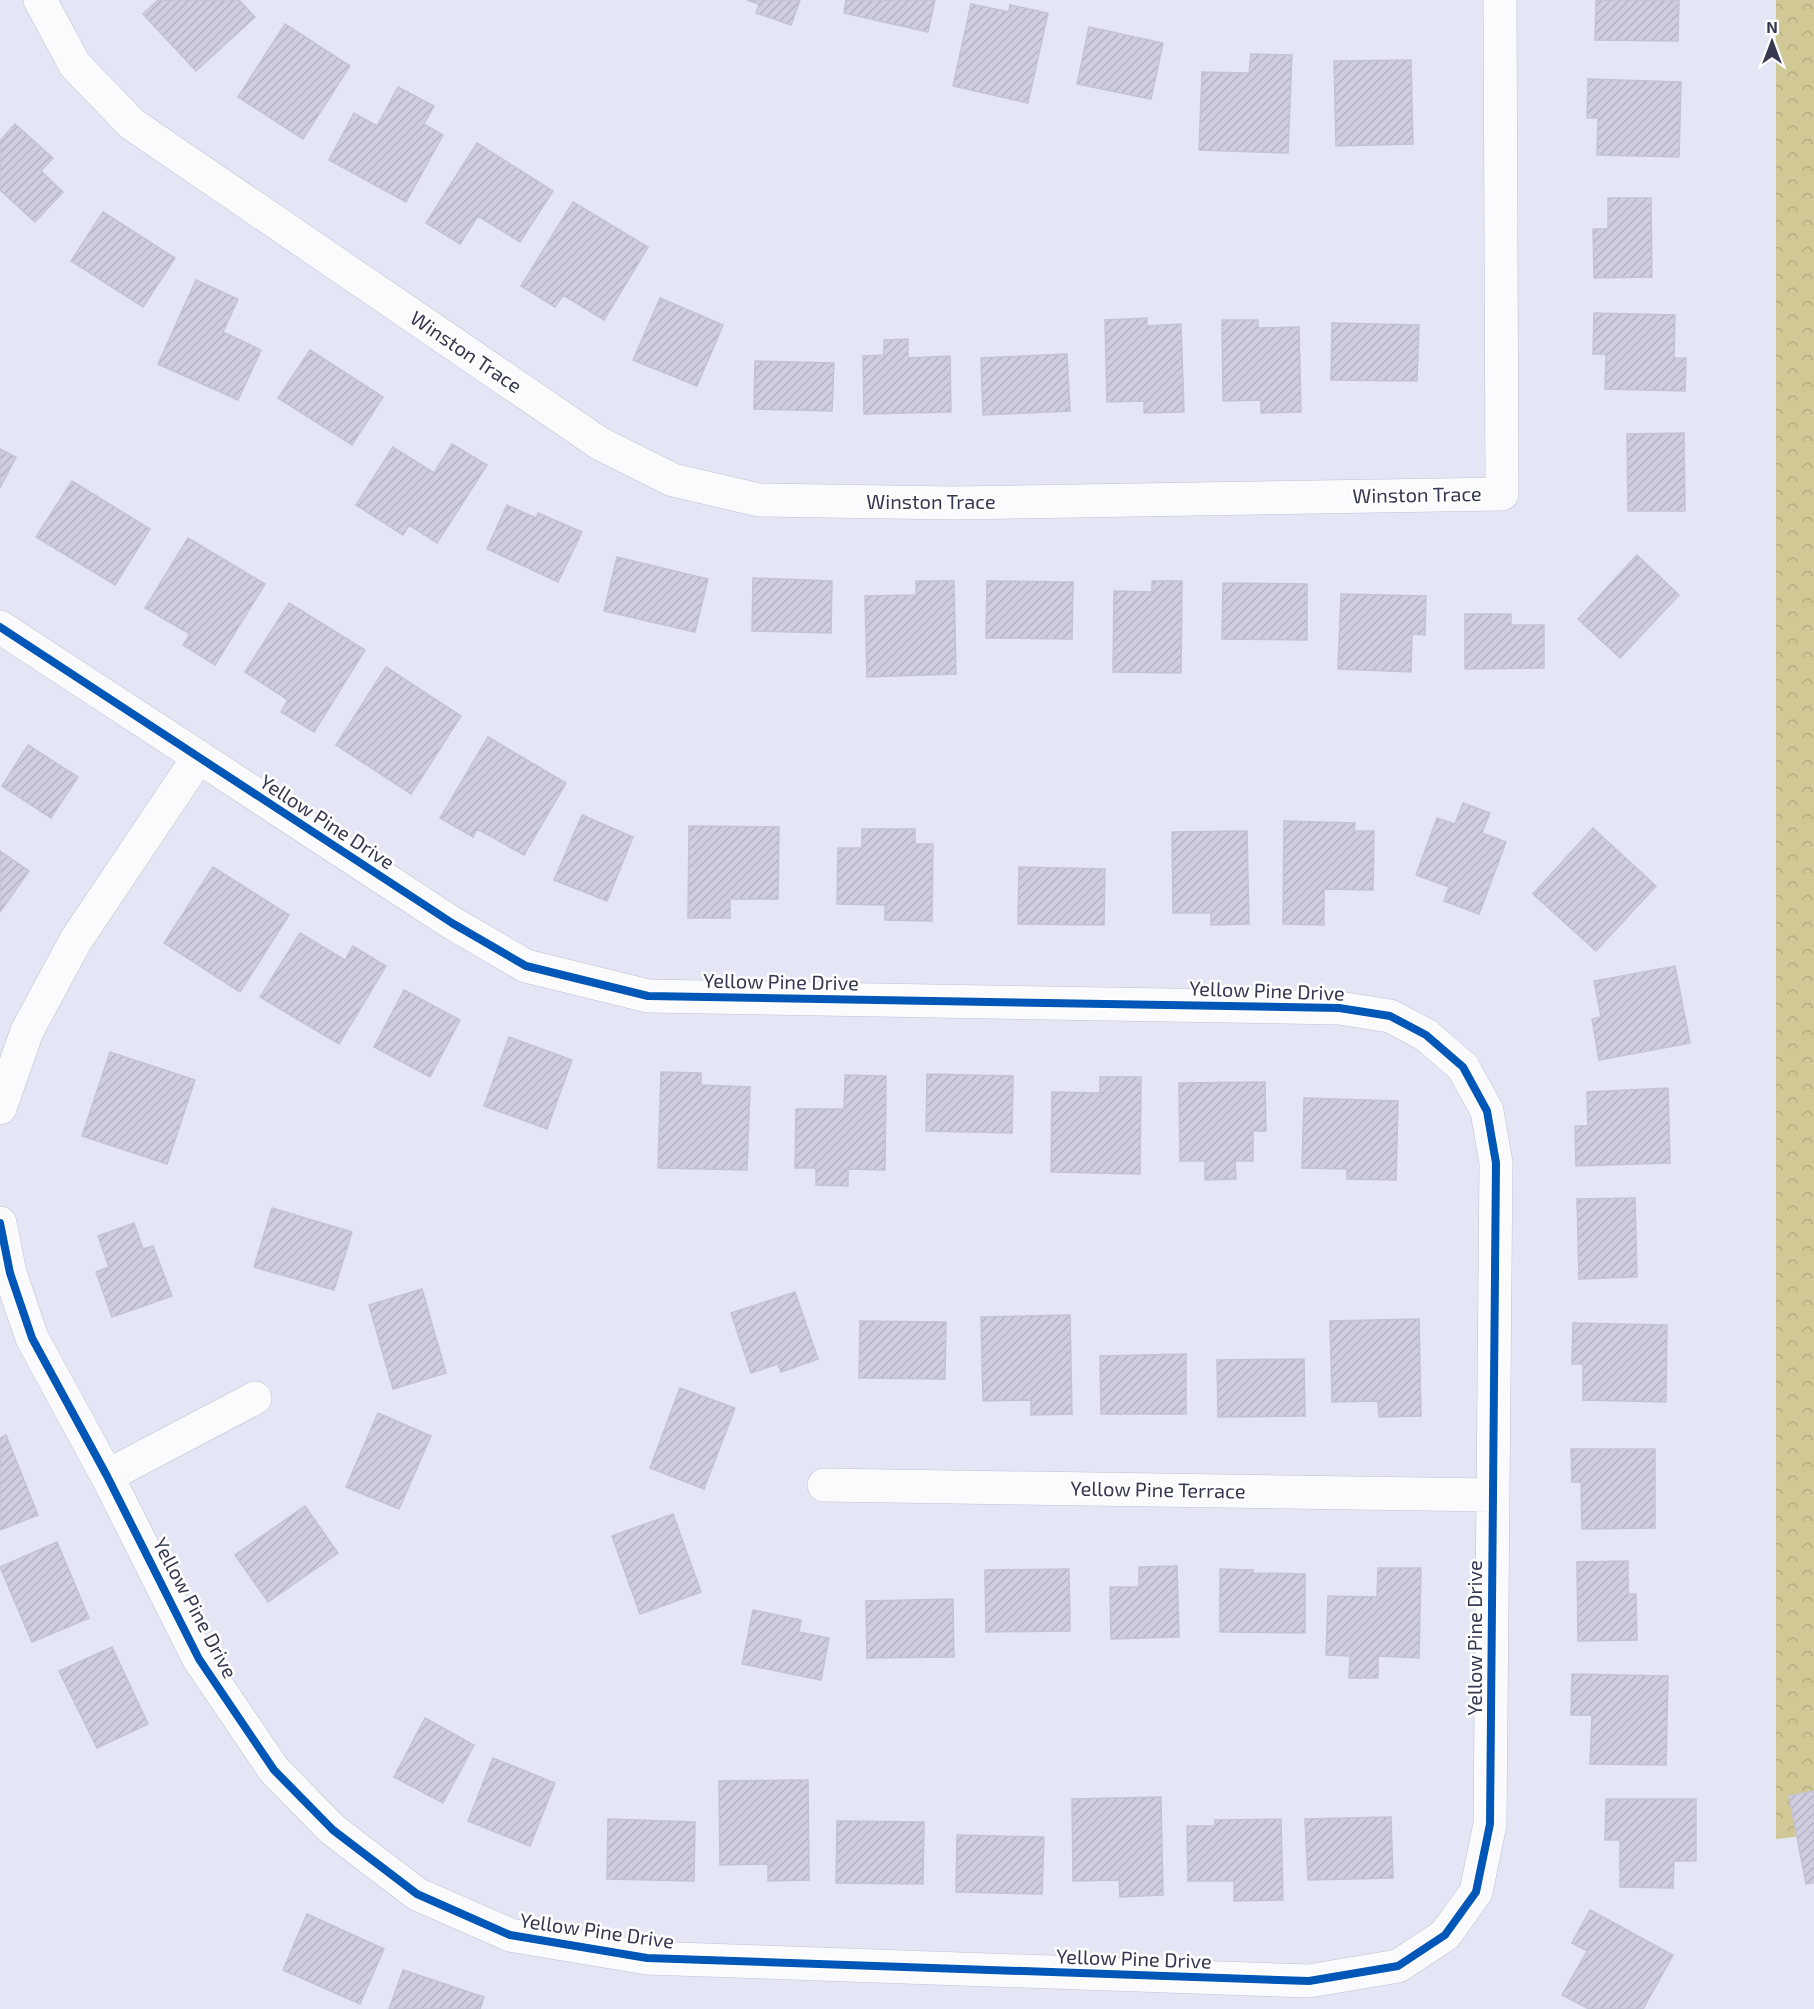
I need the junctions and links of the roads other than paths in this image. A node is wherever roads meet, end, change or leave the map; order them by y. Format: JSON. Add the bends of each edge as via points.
{"nodes":[{"id":1,"x":40,"y":0,"type":"edge"},
{"id":2,"x":1500,"y":0,"type":"edge"},
{"id":3,"x":0,"y":627,"type":"edge"},
{"id":4,"x":198,"y":758,"type":"junction"},
{"id":5,"x":0,"y":1108,"type":"edge"},
{"id":6,"x":0,"y":1224,"type":"edge"},
{"id":7,"x":255,"y":1398,"type":"dead end"},
{"id":8,"x":107,"y":1476,"type":"junction"},
{"id":9,"x":824,"y":1485,"type":"dead end"},
{"id":10,"x":1492,"y":1495,"type":"junction"}],
"edges":[{"from":1,"to":2,"type":"street","name":"Winston Trace","via":[[75,65],[132,124],[599,443],[673,480],[759,500],[953,503],[1502,494]]},
{"from":3,"to":4,"type":"street","name":"Yellow Pine Drive"},
{"from":4,"to":5,"type":"street","via":[[76,940],[27,1031]]},
{"from":4,"to":10,"type":"street","name":"Yellow Pine Drive","via":[[452,923],[526,966],[648,996],[1339,1008],[1390,1016],[1426,1035],[1463,1067],[1487,1110],[1496,1163]]},
{"from":6,"to":8,"type":"street","name":"Yellow Pine Drive","via":[[10,1274],[32,1338]]},
{"from":7,"to":8,"type":"street"},
{"from":8,"to":10,"type":"street","name":"Yellow Pine Drive","via":[[199,1659],[274,1770],[333,1830],[417,1894],[510,1935],[647,1958],[1309,1981],[1398,1966],[1445,1935],[1476,1892],[1490,1824]]},
{"from":9,"to":10,"type":"street","name":"Yellow Pine Terrace"}]}
